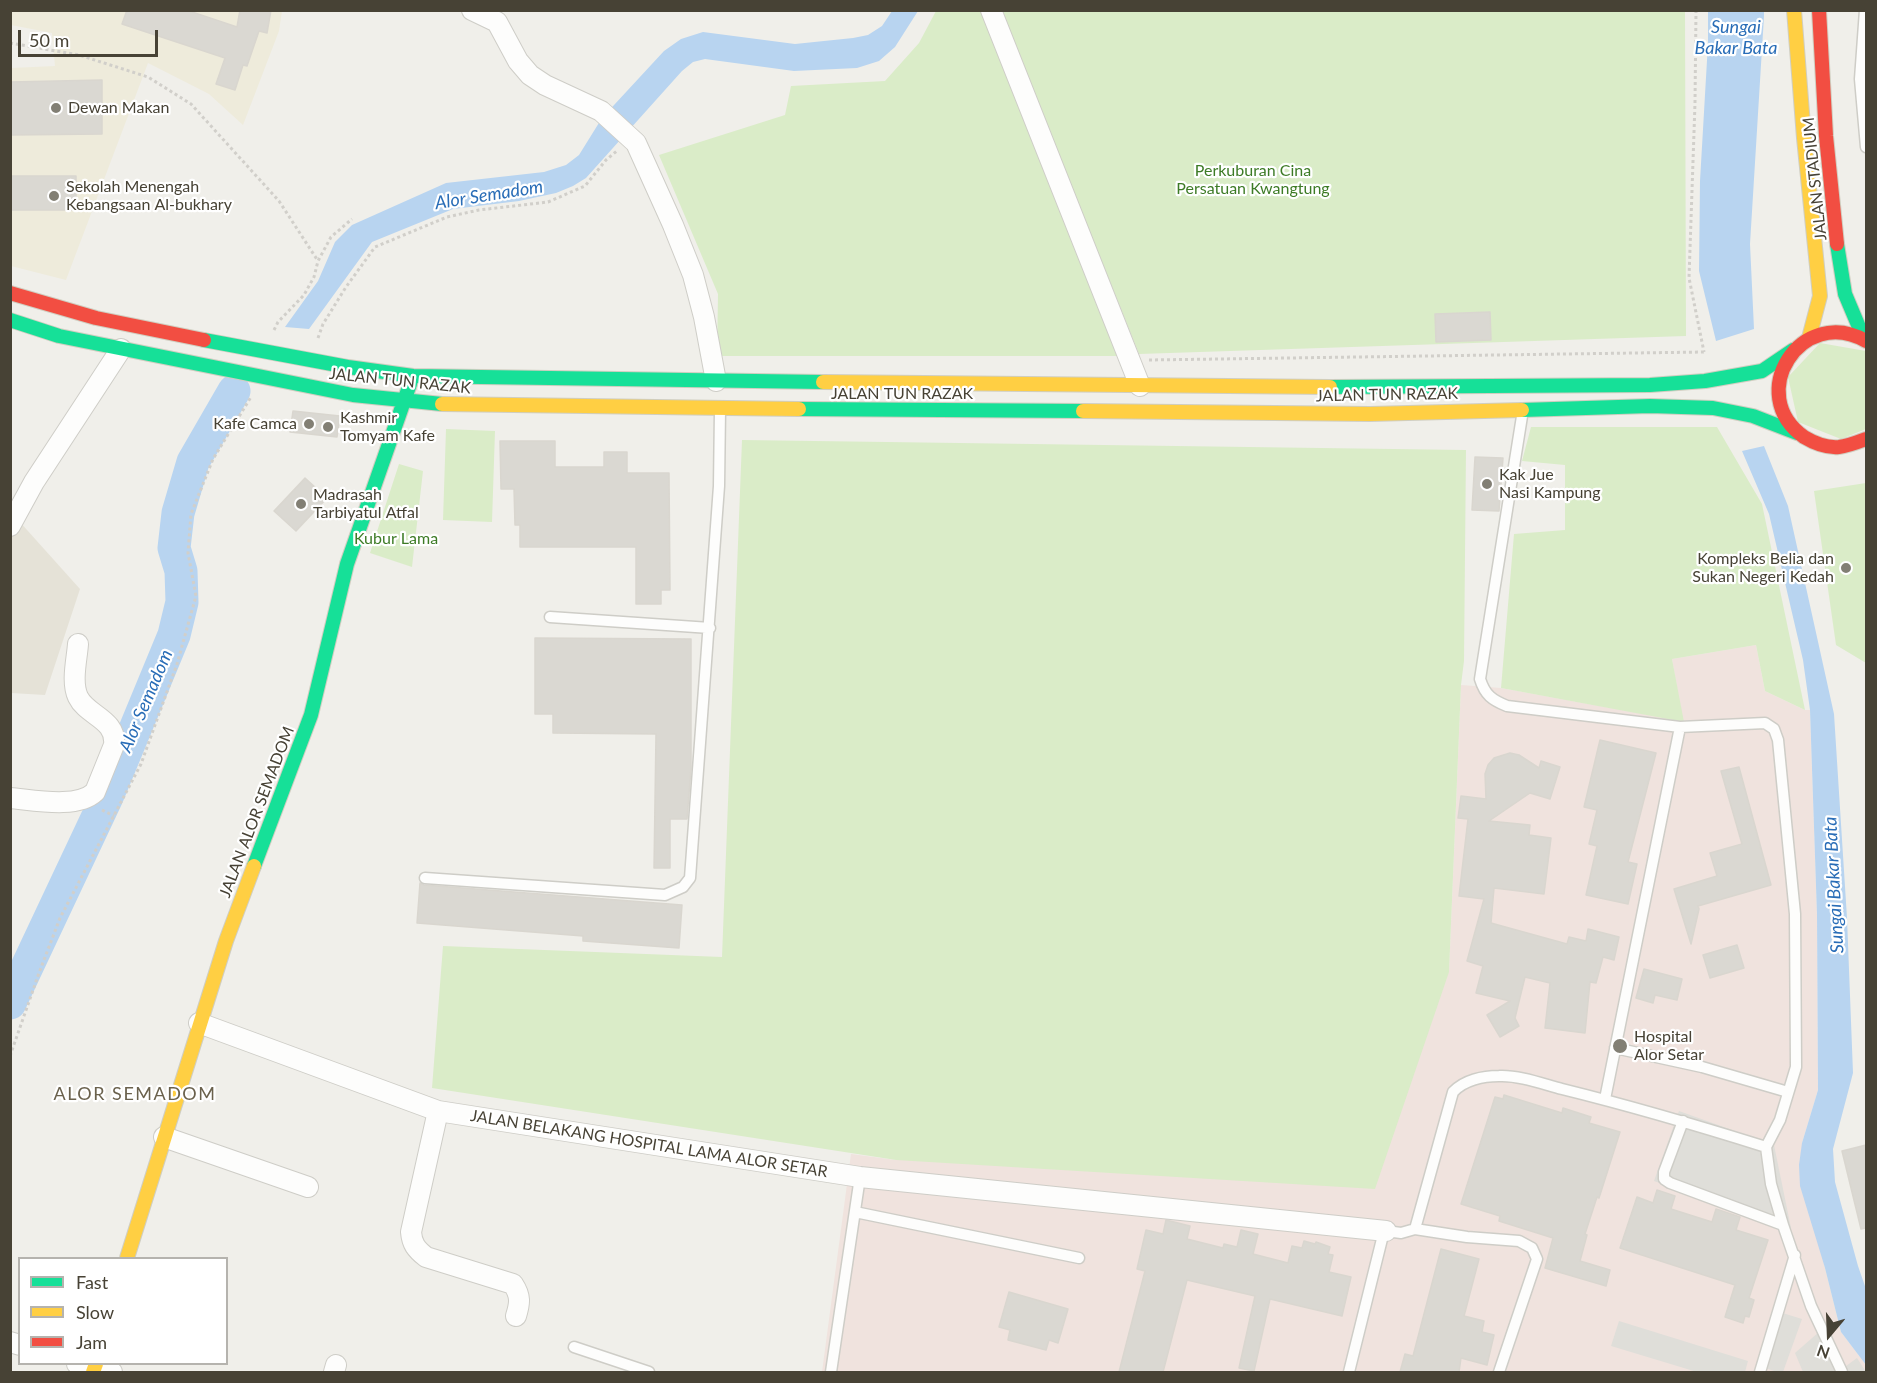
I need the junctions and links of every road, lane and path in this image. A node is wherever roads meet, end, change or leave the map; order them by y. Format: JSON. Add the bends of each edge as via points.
{"nodes":[{"id":1,"x":472,"y":10,"type":"edge"},
{"id":2,"x":992,"y":10,"type":"edge"},
{"id":3,"x":1696,"y":10,"type":"edge"},
{"id":4,"x":1794,"y":10,"type":"edge"},
{"id":5,"x":1819,"y":10,"type":"edge"},
{"id":6,"x":1865,"y":10,"type":"edge"},
{"id":7,"x":498,"y":16,"type":"edge"},
{"id":8,"x":10,"y":43,"type":"edge"},
{"id":9,"x":1866,"y":147,"type":"edge"},
{"id":10,"x":616,"y":151,"type":"dead end"},
{"id":11,"x":352,"y":219,"type":"dead end"},
{"id":12,"x":318,"y":261,"type":"junction"},
{"id":13,"x":10,"y":293,"type":"edge"},
{"id":14,"x":10,"y":321,"type":"edge"},
{"id":15,"x":321,"y":331,"type":"dead end"},
{"id":16,"x":1809,"y":338,"type":"junction"},
{"id":17,"x":1865,"y":340,"type":"edge"},
{"id":18,"x":121,"y":349,"type":"junction"},
{"id":19,"x":1793,"y":350,"type":"junction"},
{"id":20,"x":266,"y":352,"type":"junction"},
{"id":21,"x":1704,"y":352,"type":"junction"},
{"id":22,"x":1131,"y":360,"type":"junction"},
{"id":23,"x":413,"y":376,"type":"junction"},
{"id":24,"x":263,"y":377,"type":"junction"},
{"id":25,"x":716,"y":381,"type":"junction"},
{"id":26,"x":1705,"y":381,"type":"junction"},
{"id":27,"x":1140,"y":386,"type":"junction"},
{"id":28,"x":404,"y":401,"type":"junction"},
{"id":29,"x":1523,"y":408,"type":"junction"},
{"id":30,"x":720,"y":410,"type":"junction"},
{"id":31,"x":1797,"y":433,"type":"junction"},
{"id":32,"x":1866,"y":439,"type":"edge"},
{"id":33,"x":10,"y":526,"type":"edge"},
{"id":34,"x":550,"y":617,"type":"dead end"},
{"id":35,"x":710,"y":628,"type":"junction"},
{"id":36,"x":78,"y":644,"type":"dead end"},
{"id":37,"x":1680,"y":727,"type":"junction"},
{"id":38,"x":10,"y":798,"type":"edge"},
{"id":39,"x":109,"y":813,"type":"dead end"},
{"id":40,"x":114,"y":816,"type":"junction"},
{"id":41,"x":425,"y":878,"type":"dead end"},
{"id":42,"x":199,"y":1023,"type":"junction"},
{"id":43,"x":1615,"y":1048,"type":"junction"},
{"id":44,"x":10,"y":1056,"type":"edge"},
{"id":45,"x":1788,"y":1092,"type":"junction"},
{"id":46,"x":1605,"y":1099,"type":"junction"},
{"id":47,"x":438,"y":1111,"type":"junction"},
{"id":48,"x":1683,"y":1120,"type":"junction"},
{"id":49,"x":164,"y":1137,"type":"junction"},
{"id":50,"x":1767,"y":1147,"type":"junction"},
{"id":51,"x":860,"y":1178,"type":"junction"},
{"id":52,"x":308,"y":1187,"type":"dead end"},
{"id":53,"x":855,"y":1212,"type":"junction"},
{"id":54,"x":1783,"y":1225,"type":"junction"},
{"id":55,"x":1415,"y":1229,"type":"junction"},
{"id":56,"x":1386,"y":1231,"type":"junction"},
{"id":57,"x":1795,"y":1255,"type":"junction"},
{"id":58,"x":127,"y":1257,"type":"edge"},
{"id":59,"x":1079,"y":1258,"type":"dead end"},
{"id":60,"x":516,"y":1316,"type":"dead end"},
{"id":61,"x":574,"y":1347,"type":"dead end"},
{"id":62,"x":649,"y":1372,"type":"edge"},
{"id":63,"x":831,"y":1372,"type":"edge"},
{"id":64,"x":1349,"y":1372,"type":"edge"},
{"id":65,"x":1499,"y":1372,"type":"edge"},
{"id":66,"x":1760,"y":1372,"type":"edge"},
{"id":67,"x":1842,"y":1372,"type":"edge"}],
"edges":[{"from":1,"to":7,"type":"street"},
{"from":2,"to":22,"type":"street"},
{"from":3,"to":21,"type":"path","via":[[1689,278]]},
{"from":4,"to":16,"type":"main road","name":"JALAN STADIUM","via":[[1820,296]]},
{"from":5,"to":17,"type":"main road","name":"JALAN STADIUM","via":[[1834,222],[1845,294]]},
{"from":6,"to":9,"type":"lane","via":[[1860,79]]},
{"from":7,"to":25,"type":"street","via":[[518,61],[530,75],[601,111],[636,143],[693,275]]},
{"from":8,"to":12,"type":"path","via":[[79,55],[148,77],[191,104],[279,201]]},
{"from":10,"to":15,"type":"path","via":[[585,186],[548,202],[447,217],[375,247]]},
{"from":11,"to":12,"type":"path","via":[[331,237]]},
{"from":12,"to":20,"type":"path","via":[[314,278],[304,295],[278,322]]},
{"from":13,"to":20,"type":"main road","name":"JALAN TUN RAZAK","via":[[127,327]]},
{"from":14,"to":18,"type":"main road","name":"JALAN TUN RAZAK"},
{"from":16,"to":17,"type":"main road","via":[[1827,332]]},
{"from":16,"to":19,"type":"main road","name":"JALAN TUN RAZAK"},
{"from":18,"to":24,"type":"main road","name":"JALAN TUN RAZAK"},
{"from":18,"to":33,"type":"street","via":[[34,482]]},
{"from":19,"to":26,"type":"main road","name":"JALAN TUN RAZAK","via":[[1762,371]]},
{"from":19,"to":31,"type":"main road","via":[[1778,384],[1779,403]]},
{"from":20,"to":23,"type":"main road","name":"JALAN TUN RAZAK"},
{"from":21,"to":22,"type":"path"},
{"from":21,"to":26,"type":"path"},
{"from":22,"to":27,"type":"street"},
{"from":23,"to":25,"type":"main road","name":"JALAN TUN RAZAK"},
{"from":23,"to":28,"type":"main road","name":"JALAN ALOR SEMADOM"},
{"from":24,"to":28,"type":"main road","name":"JALAN TUN RAZAK"},
{"from":24,"to":40,"type":"path","via":[[213,459],[191,514],[189,553],[196,597],[141,764]]},
{"from":25,"to":27,"type":"main road","name":"JALAN TUN RAZAK"},
{"from":26,"to":27,"type":"main road","name":"JALAN TUN RAZAK","via":[[1627,385]]},
{"from":28,"to":30,"type":"main road","name":"JALAN TUN RAZAK","via":[[457,406]]},
{"from":28,"to":42,"type":"main road","name":"JALAN ALOR SEMADOM","via":[[347,564],[311,715]]},
{"from":29,"to":30,"type":"main road","name":"JALAN TUN RAZAK","via":[[1370,414]]},
{"from":29,"to":31,"type":"main road","name":"JALAN TUN RAZAK","via":[[1713,408],[1753,416]]},
{"from":29,"to":37,"type":"lane","via":[[1480,679],[1484,692],[1507,706]]},
{"from":30,"to":35,"type":"lane"},
{"from":31,"to":32,"type":"main road","name":"JALAN TUN RAZAK","via":[[1816,445],[1835,448]]},
{"from":34,"to":35,"type":"lane"},
{"from":35,"to":41,"type":"lane","via":[[693,861],[690,878],[683,887],[665,895]]},
{"from":36,"to":38,"type":"street","via":[[79,698],[106,722],[114,738],[95,792],[71,802]]},
{"from":37,"to":43,"type":"lane"},
{"from":37,"to":45,"type":"lane","via":[[1765,723],[1774,729],[1778,740],[1795,914],[1796,1067]]},
{"from":39,"to":40,"type":"path"},
{"from":40,"to":44,"type":"path","via":[[60,918]]},
{"from":42,"to":47,"type":"street","name":"JALAN BELAKANG HOSPITAL LAMA ALOR SETAR"},
{"from":42,"to":49,"type":"main road","name":"JALAN ALOR SEMADOM"},
{"from":43,"to":45,"type":"lane","via":[[1702,1067]]},
{"from":43,"to":46,"type":"lane"},
{"from":45,"to":50,"type":"lane"},
{"from":46,"to":48,"type":"lane"},
{"from":46,"to":55,"type":"lane","via":[[1502,1076],[1460,1084],[1453,1092]]},
{"from":47,"to":51,"type":"street","name":"JALAN BELAKANG HOSPITAL LAMA ALOR SETAR"},
{"from":47,"to":60,"type":"street","via":[[411,1242],[426,1257],[513,1284],[519,1293]]},
{"from":48,"to":50,"type":"lane"},
{"from":48,"to":54,"type":"lane","via":[[1664,1179]]},
{"from":49,"to":52,"type":"street"},
{"from":49,"to":58,"type":"main road","name":"JALAN ALOR SEMADOM"},
{"from":50,"to":54,"type":"lane"},
{"from":51,"to":53,"type":"lane"},
{"from":51,"to":56,"type":"street","name":"JALAN BELAKANG HOSPITAL LAMA ALOR SETAR"},
{"from":53,"to":59,"type":"lane"},
{"from":53,"to":63,"type":"lane"},
{"from":54,"to":57,"type":"lane"},
{"from":55,"to":56,"type":"lane","via":[[1401,1233]]},
{"from":55,"to":65,"type":"lane","via":[[1519,1241],[1532,1248],[1537,1259]]},
{"from":56,"to":64,"type":"lane"},
{"from":57,"to":66,"type":"lane"},
{"from":57,"to":67,"type":"lane","via":[[1811,1306]]},
{"from":61,"to":62,"type":"lane"}]}
